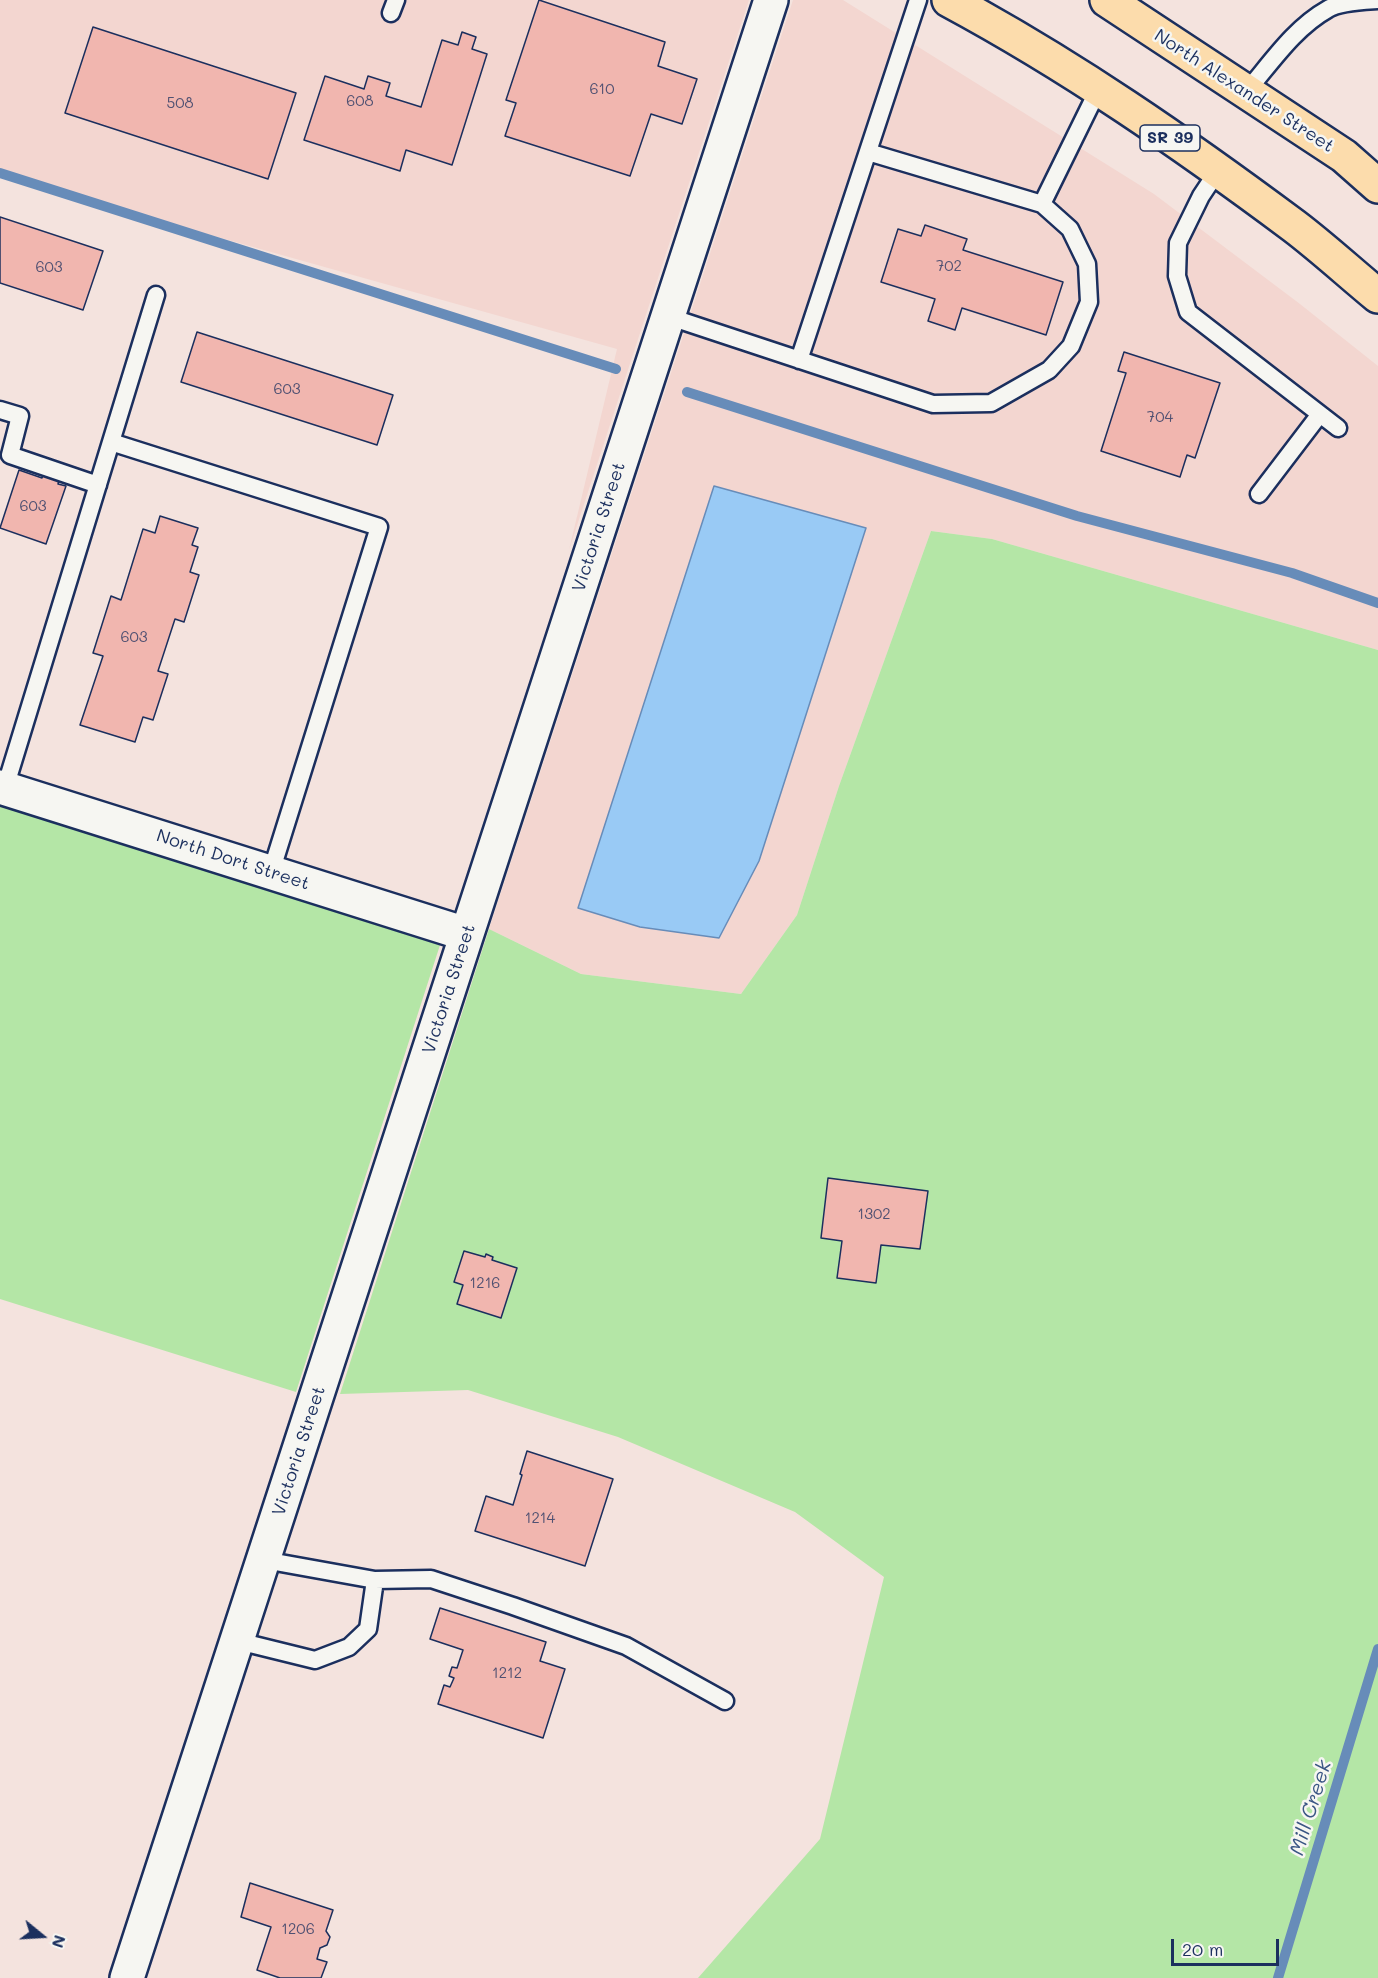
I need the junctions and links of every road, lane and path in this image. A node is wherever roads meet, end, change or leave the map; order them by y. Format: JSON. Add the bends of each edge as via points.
{"nodes":[{"id":1,"x":771,"y":0,"type":"edge"},
{"id":2,"x":918,"y":0,"type":"edge"},
{"id":3,"x":949,"y":0,"type":"edge"},
{"id":4,"x":1107,"y":0,"type":"edge"},
{"id":5,"x":1378,"y":0,"type":"edge"},
{"id":6,"x":1098,"y":90,"type":"junction"},
{"id":7,"x":1246,"y":92,"type":"junction"},
{"id":8,"x":868,"y":152,"type":"junction"},
{"id":9,"x":1217,"y":171,"type":"junction"},
{"id":10,"x":1378,"y":186,"type":"edge"},
{"id":11,"x":1042,"y":204,"type":"junction"},
{"id":12,"x":156,"y":295,"type":"dead end"},
{"id":13,"x":1378,"y":296,"type":"edge"},
{"id":14,"x":668,"y":316,"type":"junction"},
{"id":15,"x":799,"y":360,"type":"junction"},
{"id":16,"x":0,"y":410,"type":"edge"},
{"id":17,"x":1320,"y":414,"type":"junction"},
{"id":18,"x":1338,"y":428,"type":"dead end"},
{"id":19,"x":111,"y":442,"type":"junction"},
{"id":20,"x":98,"y":484,"type":"junction"},
{"id":21,"x":1259,"y":494,"type":"dead end"},
{"id":22,"x":3,"y":787,"type":"edge"},
{"id":23,"x":271,"y":872,"type":"junction"},
{"id":24,"x":466,"y":933,"type":"junction"},
{"id":25,"x":264,"y":1560,"type":"junction"},
{"id":26,"x":375,"y":1580,"type":"junction"},
{"id":27,"x":238,"y":1641,"type":"junction"},
{"id":28,"x":725,"y":1701,"type":"dead end"},
{"id":29,"x":127,"y":1978,"type":"edge"}],
"edges":[{"from":1,"to":14,"type":"street","name":"Victoria Street"},
{"from":2,"to":8,"type":"lane"},
{"from":3,"to":6,"type":"main road","number":"SR 39"},
{"from":4,"to":7,"type":"main road","name":"North Alexander Street"},
{"from":5,"to":7,"type":"lane","via":[[1329,8],[1296,34]]},
{"from":6,"to":9,"type":"main road","number":"SR 39"},
{"from":6,"to":11,"type":"lane"},
{"from":7,"to":10,"type":"main road","name":"North Alexander Street","via":[[1344,156]]},
{"from":8,"to":11,"type":"lane"},
{"from":8,"to":15,"type":"lane"},
{"from":9,"to":13,"type":"main road","number":"SR 39"},
{"from":9,"to":17,"type":"lane","via":[[1178,243],[1177,276],[1188,312]]},
{"from":11,"to":15,"type":"lane","via":[[1070,230],[1087,264],[1089,302],[1071,346],[1049,370],[992,403],[933,405]]},
{"from":12,"to":19,"type":"lane"},
{"from":14,"to":15,"type":"lane"},
{"from":14,"to":24,"type":"street","name":"Victoria Street"},
{"from":16,"to":20,"type":"lane","via":[[20,416],[10,455]]},
{"from":17,"to":18,"type":"lane"},
{"from":17,"to":21,"type":"lane"},
{"from":19,"to":20,"type":"lane"},
{"from":19,"to":23,"type":"lane","via":[[379,527]]},
{"from":20,"to":22,"type":"lane"},
{"from":22,"to":23,"type":"street","name":"North Dort Street"},
{"from":23,"to":24,"type":"street","name":"North Dort Street"},
{"from":24,"to":25,"type":"street","name":"Victoria Street"},
{"from":25,"to":26,"type":"lane"},
{"from":25,"to":27,"type":"street","name":"Victoria Street"},
{"from":26,"to":27,"type":"lane","via":[[368,1629],[349,1647],[315,1660]]},
{"from":26,"to":28,"type":"lane","via":[[431,1579],[513,1606],[626,1647]]},
{"from":27,"to":29,"type":"street","name":"Victoria Street"}]}
